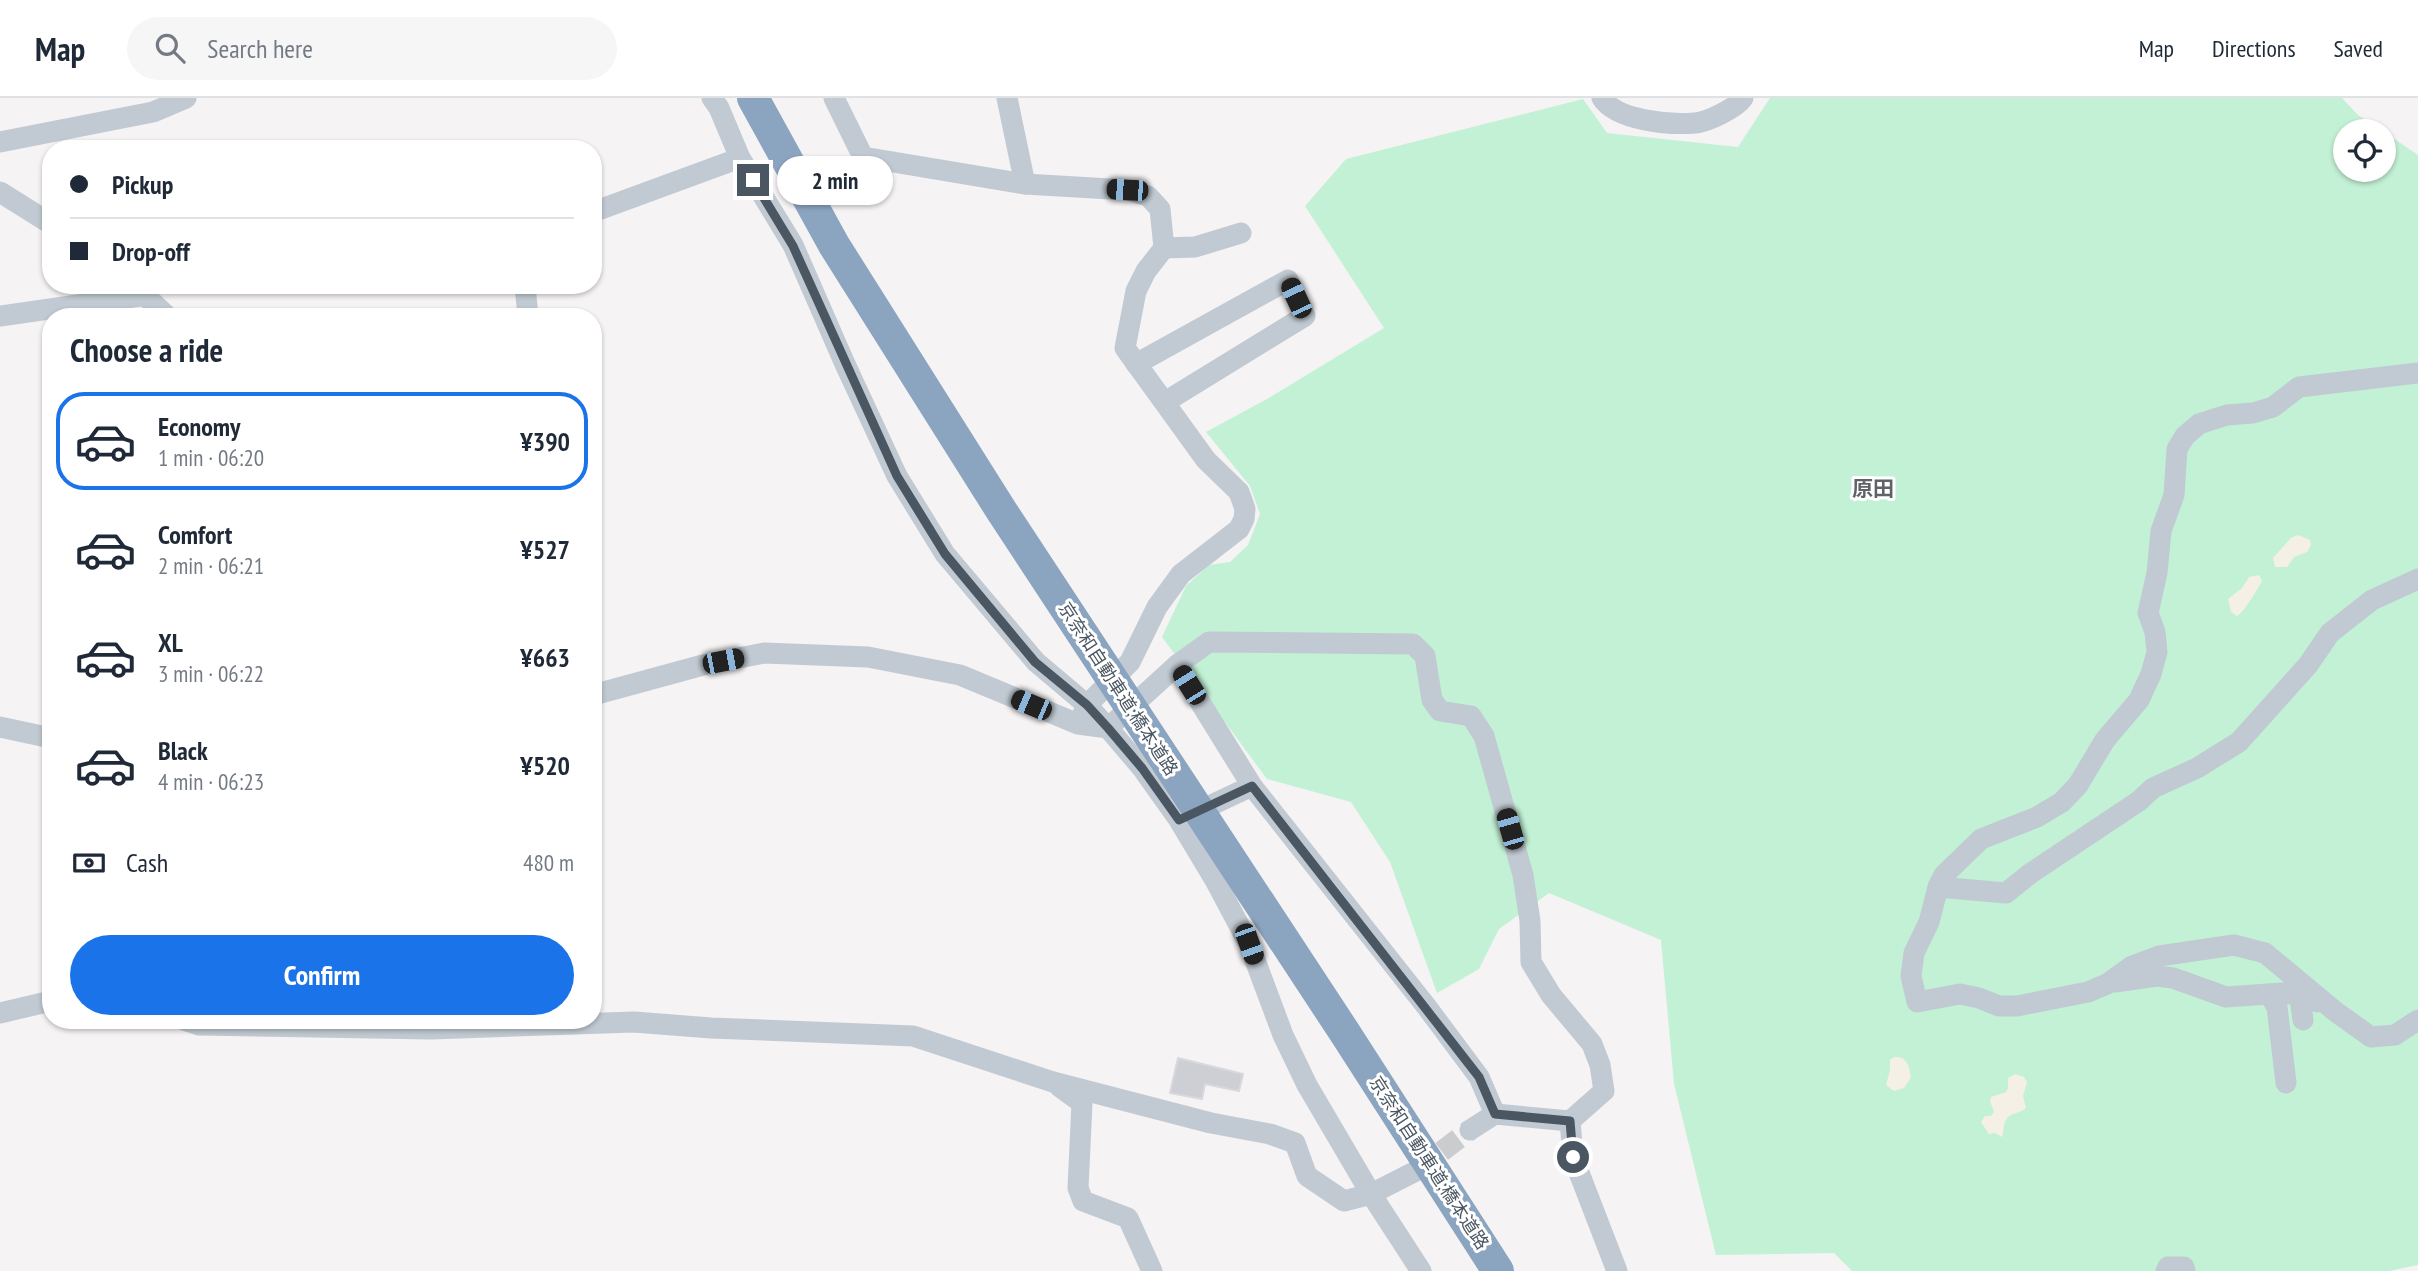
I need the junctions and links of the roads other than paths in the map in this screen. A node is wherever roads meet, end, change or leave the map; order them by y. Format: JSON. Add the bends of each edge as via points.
{"nodes":[{"id":1,"x":186,"y":98,"type":"edge"},
{"id":2,"x":712,"y":98,"type":"edge"},
{"id":3,"x":753,"y":98,"type":"edge"},
{"id":4,"x":834,"y":98,"type":"edge"},
{"id":5,"x":1007,"y":98,"type":"edge"},
{"id":6,"x":1602,"y":98,"type":"edge"},
{"id":7,"x":1743,"y":98,"type":"edge"},
{"id":8,"x":0,"y":142,"type":"edge"},
{"id":9,"x":740,"y":158,"type":"junction"},
{"id":10,"x":1025,"y":184,"type":"junction"},
{"id":11,"x":0,"y":192,"type":"edge"},
{"id":12,"x":602,"y":209,"type":"edge"},
{"id":13,"x":42,"y":218,"type":"edge"},
{"id":14,"x":1241,"y":233,"type":"dead end"},
{"id":15,"x":1164,"y":248,"type":"junction"},
{"id":16,"x":119,"y":294,"type":"edge"},
{"id":17,"x":145,"y":294,"type":"edge"},
{"id":18,"x":42,"y":308,"type":"edge"},
{"id":19,"x":43,"y":308,"type":"edge"},
{"id":20,"x":159,"y":308,"type":"edge"},
{"id":21,"x":0,"y":316,"type":"edge"},
{"id":22,"x":1136,"y":364,"type":"junction"},
{"id":23,"x":2418,"y":373,"type":"edge"},
{"id":24,"x":1165,"y":402,"type":"junction"},
{"id":25,"x":2418,"y":579,"type":"edge"},
{"id":26,"x":1177,"y":665,"type":"junction"},
{"id":27,"x":602,"y":692,"type":"edge"},
{"id":28,"x":1083,"y":715,"type":"junction"},
{"id":29,"x":0,"y":727,"type":"edge"},
{"id":30,"x":1108,"y":728,"type":"junction"},
{"id":31,"x":42,"y":736,"type":"edge"},
{"id":32,"x":1252,"y":786,"type":"junction"},
{"id":33,"x":1179,"y":820,"type":"junction"},
{"id":34,"x":1938,"y":887,"type":"junction"},
{"id":35,"x":2106,"y":984,"type":"junction"},
{"id":36,"x":2269,"y":994,"type":"junction"},
{"id":37,"x":2300,"y":998,"type":"junction"},
{"id":38,"x":42,"y":1003,"type":"edge"},
{"id":39,"x":0,"y":1013,"type":"edge"},
{"id":40,"x":2303,"y":1020,"type":"dead end"},
{"id":41,"x":2418,"y":1020,"type":"edge"},
{"id":42,"x":602,"y":1023,"type":"edge"},
{"id":43,"x":2371,"y":1037,"type":"junction"},
{"id":44,"x":1053,"y":1082,"type":"junction"},
{"id":45,"x":2286,"y":1083,"type":"dead end"},
{"id":46,"x":1495,"y":1114,"type":"junction"},
{"id":47,"x":1570,"y":1121,"type":"junction"},
{"id":48,"x":1470,"y":1130,"type":"tunnel mouth"},
{"id":49,"x":1416,"y":1171,"type":"tunnel mouth"},
{"id":50,"x":1371,"y":1194,"type":"junction"},
{"id":51,"x":1152,"y":1271,"type":"edge"},
{"id":52,"x":1421,"y":1271,"type":"edge"},
{"id":53,"x":1498,"y":1271,"type":"edge"},
{"id":54,"x":1617,"y":1271,"type":"edge"},
{"id":55,"x":2166,"y":1271,"type":"edge"},
{"id":56,"x":2185,"y":1271,"type":"edge"}],
"edges":[{"from":1,"to":8,"type":"street","via":[[153,111]]},
{"from":2,"to":9,"type":"street"},
{"from":3,"to":53,"type":"highway","name":"京奈和自動車道;橋本道路","via":[[834,245],[1080,632]]},
{"from":4,"to":10,"type":"street","via":[[863,157]]},
{"from":5,"to":10,"type":"street"},
{"from":6,"to":7,"type":"street","via":[[1640,120],[1698,124],[1737,106]]},
{"from":9,"to":12,"type":"street"},
{"from":9,"to":28,"type":"street","via":[[793,246],[897,476],[945,554]]},
{"from":10,"to":15,"type":"street","via":[[1127,190],[1148,196],[1160,209]]},
{"from":11,"to":13,"type":"street"},
{"from":14,"to":15,"type":"street","via":[[1195,247]]},
{"from":15,"to":22,"type":"street","via":[[1136,291],[1125,348]]},
{"from":16,"to":19,"type":"street"},
{"from":17,"to":20,"type":"street"},
{"from":18,"to":21,"type":"street"},
{"from":22,"to":24,"type":"street"},
{"from":22,"to":24,"type":"street","via":[[1288,280],[1305,316]]},
{"from":23,"to":34,"type":"street","via":[[2299,387],[2273,407],[2211,420],[2185,436],[2177,449],[2174,495],[2161,531],[2148,613],[2157,652],[2139,700],[2062,802],[1981,839],[1944,875]]},
{"from":24,"to":28,"type":"street","via":[[1206,460],[1239,492],[1244,519],[1239,529],[1181,574],[1157,607],[1130,662]]},
{"from":25,"to":34,"type":"street","via":[[2372,600],[2330,633],[2308,665],[2239,742],[2153,789],[2006,892]]},
{"from":26,"to":30,"type":"street"},
{"from":26,"to":32,"type":"street"},
{"from":26,"to":47,"type":"street","via":[[1209,642],[1413,644],[1425,656],[1432,700],[1440,711],[1471,716],[1484,736],[1523,875],[1531,961],[1551,995],[1592,1044],[1600,1065],[1604,1091]]},
{"from":27,"to":28,"type":"street","via":[[703,664],[764,653],[868,657],[960,675]]},
{"from":28,"to":30,"type":"street"},
{"from":29,"to":31,"type":"street"},
{"from":30,"to":33,"type":"street"},
{"from":32,"to":33,"type":"street"},
{"from":32,"to":46,"type":"street","via":[[1479,1077]]},
{"from":33,"to":50,"type":"street","via":[[1249,944],[1307,1085]]},
{"from":34,"to":35,"type":"street","via":[[1929,922],[1914,953],[1911,976],[1917,1002],[1960,994],[1999,1006],[2017,1006]]},
{"from":35,"to":36,"type":"street","via":[[2157,976],[2226,997]]},
{"from":35,"to":43,"type":"street","via":[[2132,966],[2158,956],[2234,945],[2265,953]]},
{"from":36,"to":37,"type":"street"},
{"from":36,"to":45,"type":"street","via":[[2277,1007]]},
{"from":37,"to":40,"type":"street"},
{"from":37,"to":43,"type":"street","via":[[2311,997],[2349,1029]]},
{"from":38,"to":39,"type":"street"},
{"from":41,"to":43,"type":"street","via":[[2395,1035]]},
{"from":42,"to":44,"type":"street","via":[[913,1036]]},
{"from":44,"to":50,"type":"street","via":[[1270,1134],[1295,1143],[1307,1176],[1328,1192],[1344,1201]]},
{"from":44,"to":51,"type":"street","via":[[1082,1103],[1078,1188],[1083,1201],[1128,1218]]},
{"from":46,"to":47,"type":"street"},
{"from":46,"to":48,"type":"street"},
{"from":47,"to":54,"type":"street","via":[[1573,1157]]},
{"from":49,"to":50,"type":"street"},
{"from":50,"to":52,"type":"street"},
{"from":55,"to":56,"type":"street","via":[[2168,1267]]}]}
